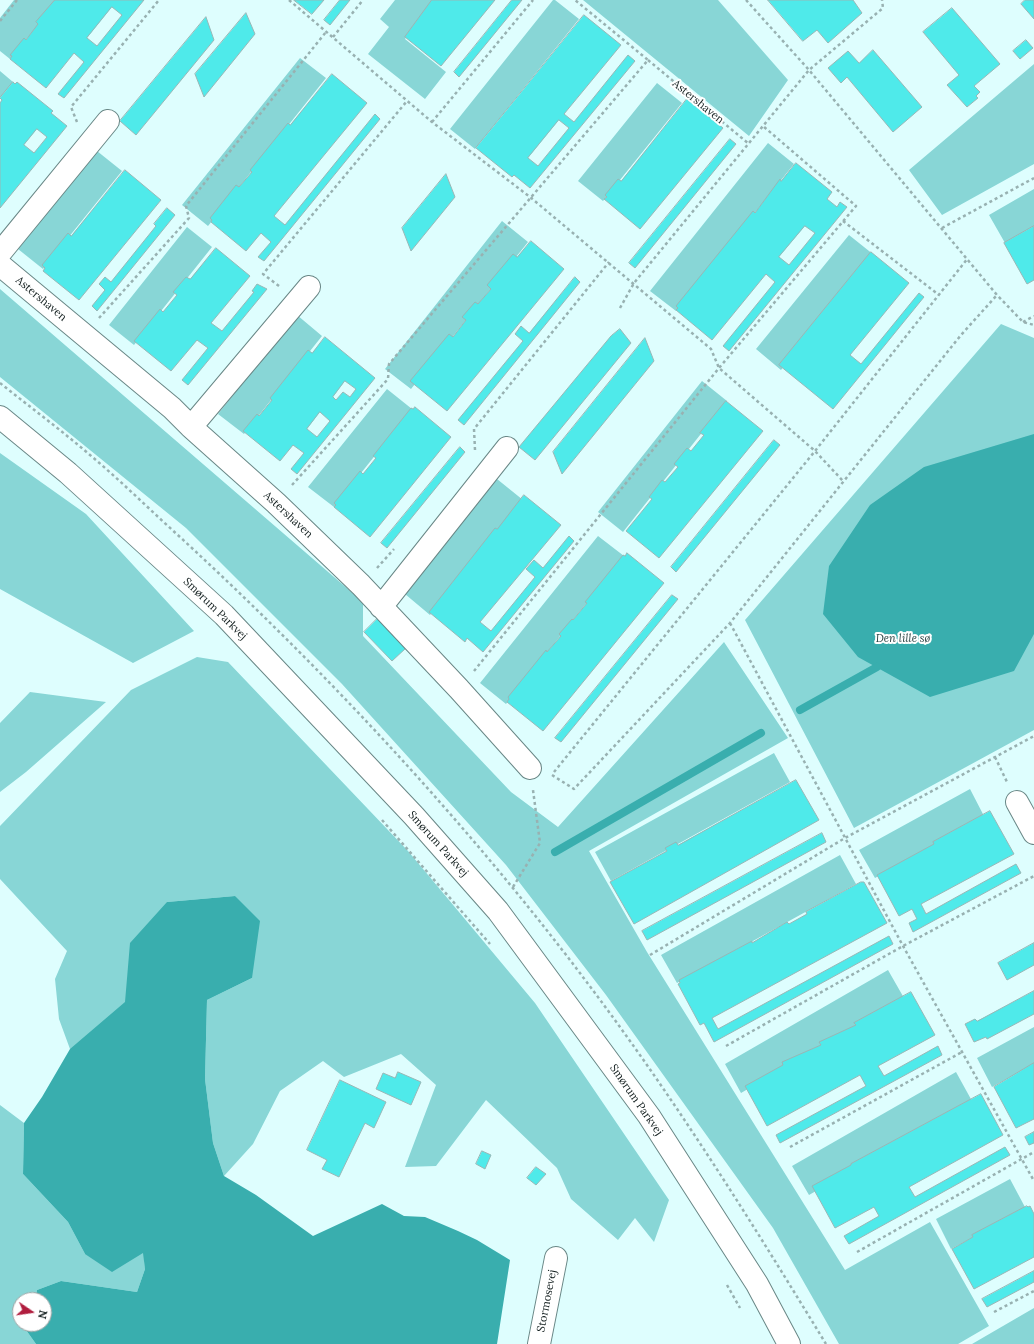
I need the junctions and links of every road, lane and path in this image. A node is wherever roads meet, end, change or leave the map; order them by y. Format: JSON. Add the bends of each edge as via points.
{"nodes":[{"id":1,"x":17,"y":0,"type":"edge"},
{"id":2,"x":159,"y":0,"type":"edge"},
{"id":3,"x":288,"y":0,"type":"edge"},
{"id":4,"x":363,"y":0,"type":"edge"},
{"id":5,"x":532,"y":0,"type":"edge"},
{"id":6,"x":575,"y":0,"type":"edge"},
{"id":7,"x":746,"y":0,"type":"edge"},
{"id":8,"x":882,"y":0,"type":"edge"},
{"id":9,"x":0,"y":21,"type":"edge"},
{"id":10,"x":326,"y":32,"type":"junction"},
{"id":11,"x":332,"y":37,"type":"junction"},
{"id":12,"x":648,"y":60,"type":"junction"},
{"id":13,"x":809,"y":70,"type":"junction"},
{"id":14,"x":407,"y":101,"type":"junction"},
{"id":15,"x":108,"y":121,"type":"dead end"},
{"id":16,"x":432,"y":122,"type":"junction"},
{"id":17,"x":763,"y":126,"type":"junction"},
{"id":18,"x":79,"y":127,"type":"dead end"},
{"id":19,"x":749,"y":144,"type":"junction"},
{"id":20,"x":1034,"y":178,"type":"edge"},
{"id":21,"x":530,"y":197,"type":"junction"},
{"id":22,"x":843,"y":221,"type":"junction"},
{"id":23,"x":942,"y":228,"type":"junction"},
{"id":24,"x":0,"y":254,"type":"edge"},
{"id":25,"x":968,"y":258,"type":"junction"},
{"id":26,"x":609,"y":262,"type":"junction"},
{"id":27,"x":0,"y":265,"type":"edge"},
{"id":28,"x":634,"y":282,"type":"junction"},
{"id":29,"x":309,"y":287,"type":"dead end"},
{"id":30,"x":281,"y":288,"type":"dead end"},
{"id":31,"x":997,"y":294,"type":"junction"},
{"id":32,"x":940,"y":295,"type":"junction"},
{"id":33,"x":620,"y":308,"type":"dead end"},
{"id":34,"x":1034,"y":316,"type":"edge"},
{"id":35,"x":1023,"y":322,"type":"junction"},
{"id":36,"x":1034,"y":325,"type":"edge"},
{"id":37,"x":84,"y":335,"type":"junction"},
{"id":38,"x":720,"y":368,"type":"junction"},
{"id":39,"x":0,"y":418,"type":"edge"},
{"id":40,"x":191,"y":427,"type":"junction"},
{"id":41,"x":508,"y":448,"type":"dead end"},
{"id":42,"x":815,"y":451,"type":"junction"},
{"id":43,"x":475,"y":452,"type":"dead end"},
{"id":44,"x":843,"y":481,"type":"junction"},
{"id":45,"x":276,"y":503,"type":"junction"},
{"id":46,"x":397,"y":545,"type":"dead end"},
{"id":47,"x":361,"y":585,"type":"junction"},
{"id":48,"x":381,"y":607,"type":"junction"},
{"id":49,"x":730,"y":623,"type":"junction"},
{"id":50,"x":459,"y":689,"type":"junction"},
{"id":51,"x":1034,"y":736,"type":"edge"},
{"id":52,"x":530,"y":768,"type":"junction"},
{"id":53,"x":552,"y":775,"type":"junction"},
{"id":54,"x":1017,"y":802,"type":"dead end"},
{"id":55,"x":378,"y":815,"type":"dead end"},
{"id":56,"x":1034,"y":834,"type":"edge"},
{"id":57,"x":845,"y":838,"type":"junction"},
{"id":58,"x":1034,"y":876,"type":"edge"},
{"id":59,"x":498,"y":911,"type":"junction"},
{"id":60,"x":482,"y":934,"type":"junction"},
{"id":61,"x":904,"y":946,"type":"junction"},
{"id":62,"x":494,"y":948,"type":"dead end"},
{"id":63,"x":650,"y":955,"type":"dead end"},
{"id":64,"x":726,"y":1046,"type":"dead end"},
{"id":65,"x":962,"y":1052,"type":"junction"},
{"id":66,"x":790,"y":1147,"type":"dead end"},
{"id":67,"x":1034,"y":1152,"type":"edge"},
{"id":68,"x":1022,"y":1159,"type":"junction"},
{"id":69,"x":1034,"y":1182,"type":"edge"},
{"id":70,"x":857,"y":1252,"type":"dead end"},
{"id":71,"x":556,"y":1258,"type":"dead end"},
{"id":72,"x":725,"y":1283,"type":"dead end"},
{"id":73,"x":1034,"y":1291,"type":"edge"},
{"id":74,"x":741,"y":1310,"type":"dead end"},
{"id":75,"x":994,"y":1312,"type":"dead end"},
{"id":76,"x":539,"y":1344,"type":"edge"},
{"id":77,"x":789,"y":1344,"type":"edge"}],
"edges":[{"from":1,"to":9,"type":"path"},
{"from":2,"to":18,"type":"path","via":[[70,107]]},
{"from":3,"to":10,"type":"path"},
{"from":4,"to":11,"type":"path"},
{"from":5,"to":16,"type":"path"},
{"from":6,"to":12,"type":"path","name":"Astershaven"},
{"from":7,"to":13,"type":"path"},
{"from":8,"to":13,"type":"path","via":[[883,8]]},
{"from":10,"to":11,"type":"path"},
{"from":10,"to":37,"type":"path","via":[[186,206],[189,218]]},
{"from":11,"to":14,"type":"path"},
{"from":12,"to":19,"type":"path","name":"Astershaven"},
{"from":12,"to":21,"type":"path"},
{"from":13,"to":17,"type":"path"},
{"from":13,"to":23,"type":"path"},
{"from":14,"to":16,"type":"path"},
{"from":14,"to":30,"type":"path","via":[[263,274]]},
{"from":15,"to":24,"type":"street"},
{"from":16,"to":21,"type":"path"},
{"from":17,"to":19,"type":"path"},
{"from":17,"to":22,"type":"path","via":[[856,206]]},
{"from":19,"to":28,"type":"path"},
{"from":20,"to":23,"type":"path"},
{"from":21,"to":26,"type":"path"},
{"from":21,"to":45,"type":"path","via":[[389,364],[388,379]]},
{"from":22,"to":32,"type":"path"},
{"from":22,"to":38,"type":"path"},
{"from":23,"to":25,"type":"path"},
{"from":25,"to":31,"type":"path"},
{"from":25,"to":32,"type":"path"},
{"from":26,"to":28,"type":"path"},
{"from":26,"to":43,"type":"path","via":[[474,429]]},
{"from":27,"to":37,"type":"street","name":"Astershaven"},
{"from":28,"to":33,"type":"path"},
{"from":28,"to":38,"type":"path","via":[[711,349]]},
{"from":29,"to":40,"type":"street"},
{"from":31,"to":35,"type":"path"},
{"from":31,"to":44,"type":"path"},
{"from":32,"to":42,"type":"path"},
{"from":34,"to":35,"type":"path"},
{"from":35,"to":36,"type":"path"},
{"from":37,"to":40,"type":"street","name":"Astershaven","via":[[172,408]]},
{"from":38,"to":42,"type":"path"},
{"from":38,"to":50,"type":"path"},
{"from":39,"to":59,"type":"street","name":"Smørum Parkvej","via":[[68,473],[224,615],[414,816]]},
{"from":40,"to":45,"type":"street","name":"Astershaven"},
{"from":41,"to":48,"type":"street"},
{"from":42,"to":44,"type":"path"},
{"from":42,"to":53,"type":"path"},
{"from":44,"to":49,"type":"path"},
{"from":45,"to":47,"type":"street","name":"Astershaven"},
{"from":46,"to":47,"type":"path"},
{"from":47,"to":48,"type":"street","name":"Astershaven"},
{"from":48,"to":50,"type":"street","name":"Astershaven"},
{"from":49,"to":53,"type":"path","via":[[574,789]]},
{"from":49,"to":57,"type":"path"},
{"from":50,"to":52,"type":"street","name":"Astershaven"},
{"from":51,"to":57,"type":"path"},
{"from":52,"to":53,"type":"path"},
{"from":52,"to":59,"type":"path","via":[[540,844]]},
{"from":54,"to":56,"type":"street"},
{"from":55,"to":60,"type":"path"},
{"from":57,"to":61,"type":"path"},
{"from":57,"to":63,"type":"path"},
{"from":58,"to":61,"type":"path"},
{"from":59,"to":60,"type":"path"},
{"from":59,"to":77,"type":"street","name":"Smørum Parkvej","via":[[649,1116],[757,1284]]},
{"from":60,"to":62,"type":"path"},
{"from":61,"to":64,"type":"path"},
{"from":61,"to":65,"type":"path"},
{"from":65,"to":66,"type":"path"},
{"from":65,"to":68,"type":"path"},
{"from":67,"to":68,"type":"path"},
{"from":68,"to":69,"type":"path"},
{"from":68,"to":70,"type":"path"},
{"from":71,"to":76,"type":"street","name":"Stormosevej"},
{"from":72,"to":74,"type":"path"},
{"from":73,"to":75,"type":"path"}]}
